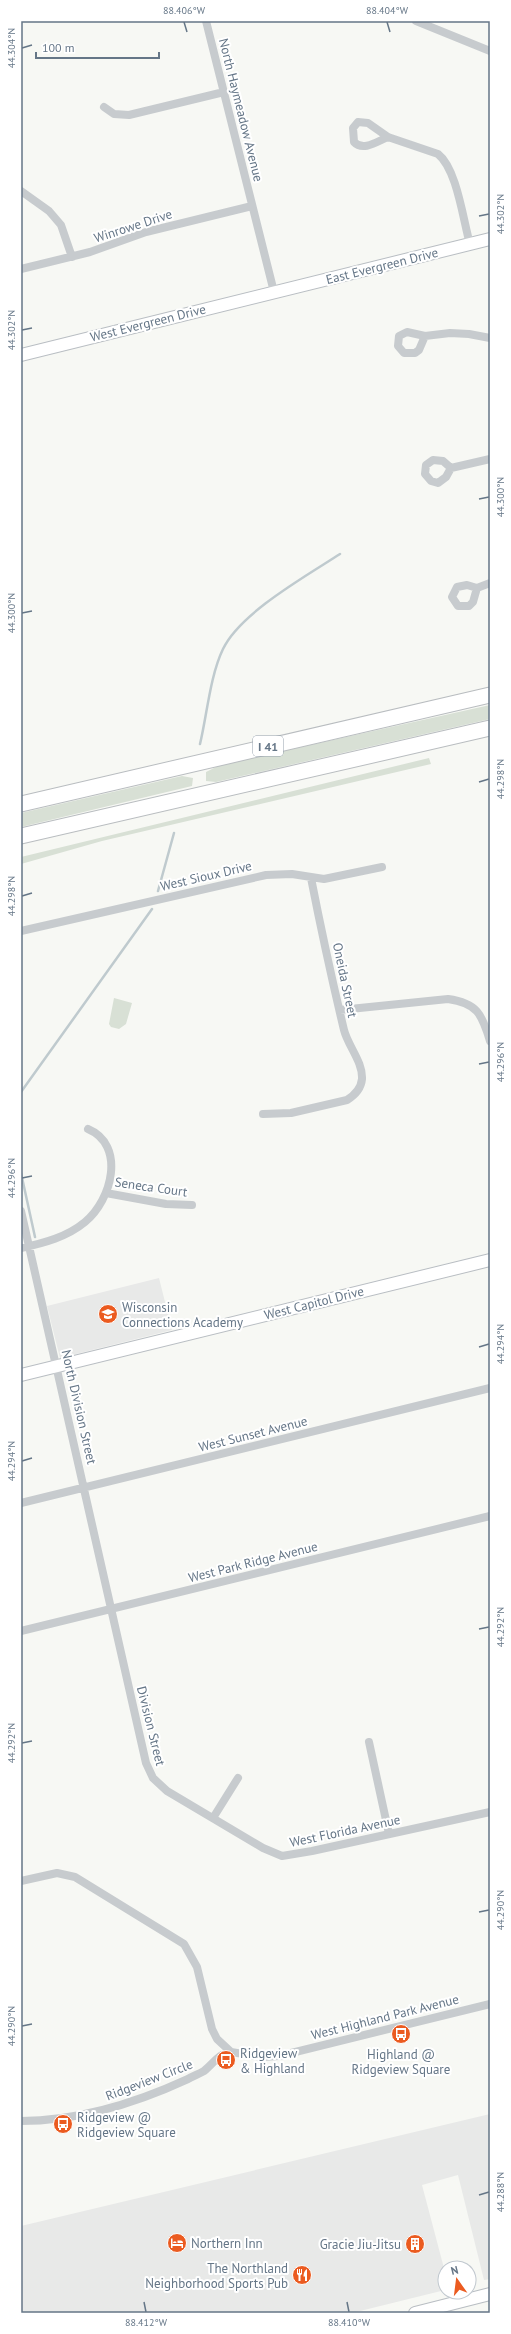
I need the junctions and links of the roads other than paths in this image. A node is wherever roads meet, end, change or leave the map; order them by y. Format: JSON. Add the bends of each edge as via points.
{"nodes":[{"id":1,"x":206,"y":21,"type":"edge"},
{"id":2,"x":416,"y":21,"type":"edge"},
{"id":3,"x":490,"y":51,"type":"edge"},
{"id":4,"x":224,"y":92,"type":"junction"},
{"id":5,"x":104,"y":107,"type":"dead end"},
{"id":6,"x":388,"y":137,"type":"dead end"},
{"id":7,"x":21,"y":191,"type":"edge"},
{"id":8,"x":252,"y":206,"type":"junction"},
{"id":9,"x":490,"y":239,"type":"edge"},
{"id":10,"x":470,"y":244,"type":"junction"},
{"id":11,"x":72,"y":257,"type":"junction"},
{"id":12,"x":21,"y":269,"type":"edge"},
{"id":13,"x":274,"y":292,"type":"junction"},
{"id":14,"x":425,"y":336,"type":"dead end"},
{"id":15,"x":490,"y":338,"type":"edge"},
{"id":16,"x":21,"y":355,"type":"edge"},
{"id":17,"x":490,"y":458,"type":"edge"},
{"id":18,"x":451,"y":468,"type":"dead end"},
{"id":19,"x":490,"y":583,"type":"edge"},
{"id":20,"x":477,"y":588,"type":"dead end"},
{"id":21,"x":490,"y":695,"type":"edge"},
{"id":22,"x":490,"y":728,"type":"edge"},
{"id":23,"x":21,"y":798,"type":"edge"},
{"id":24,"x":46,"y":798,"type":"junction"},
{"id":25,"x":21,"y":804,"type":"edge"},
{"id":26,"x":21,"y":836,"type":"edge"},
{"id":27,"x":382,"y":867,"type":"dead end"},
{"id":28,"x":311,"y":878,"type":"junction"},
{"id":29,"x":21,"y":931,"type":"edge"},
{"id":30,"x":340,"y":1010,"type":"junction"},
{"id":31,"x":490,"y":1041,"type":"edge"},
{"id":32,"x":263,"y":1114,"type":"dead end"},
{"id":33,"x":88,"y":1129,"type":"dead end"},
{"id":34,"x":106,"y":1193,"type":"junction"},
{"id":35,"x":192,"y":1205,"type":"dead end"},
{"id":36,"x":21,"y":1211,"type":"edge"},
{"id":37,"x":25,"y":1247,"type":"edge"},
{"id":38,"x":490,"y":1260,"type":"edge"},
{"id":39,"x":57,"y":1367,"type":"junction"},
{"id":40,"x":21,"y":1376,"type":"edge"},
{"id":41,"x":490,"y":1388,"type":"edge"},
{"id":42,"x":84,"y":1488,"type":"junction"},
{"id":43,"x":21,"y":1504,"type":"edge"},
{"id":44,"x":490,"y":1516,"type":"edge"},
{"id":45,"x":110,"y":1609,"type":"junction"},
{"id":46,"x":21,"y":1631,"type":"edge"},
{"id":47,"x":369,"y":1742,"type":"dead end"},
{"id":48,"x":238,"y":1778,"type":"dead end"},
{"id":49,"x":490,"y":1812,"type":"edge"},
{"id":50,"x":213,"y":1818,"type":"junction"},
{"id":51,"x":389,"y":1834,"type":"junction"},
{"id":52,"x":21,"y":1881,"type":"edge"},
{"id":53,"x":490,"y":2004,"type":"edge"},
{"id":54,"x":231,"y":2052,"type":"junction"},
{"id":55,"x":21,"y":2121,"type":"edge"},
{"id":56,"x":490,"y":2294,"type":"edge"},
{"id":57,"x":415,"y":2313,"type":"edge"}],
"edges":[{"from":1,"to":4,"type":"street","name":"North Haymeadow Avenue"},
{"from":2,"to":3,"type":"street"},
{"from":4,"to":5,"type":"street","via":[[129,115],[114,114]]},
{"from":4,"to":8,"type":"street","name":"North Haymeadow Avenue"},
{"from":6,"to":10,"type":"street","via":[[444,158],[452,174]]},
{"from":7,"to":11,"type":"street","via":[[62,225]]},
{"from":8,"to":11,"type":"street","name":"Winrowe Drive","via":[[146,232]]},
{"from":8,"to":13,"type":"street","name":"North Haymeadow Avenue"},
{"from":9,"to":10,"type":"street","name":"East Evergreen Drive"},
{"from":10,"to":13,"type":"street","name":"East Evergreen Drive"},
{"from":11,"to":12,"type":"street","name":"Winrowe Drive"},
{"from":13,"to":16,"type":"street","name":"West Evergreen Drive"},
{"from":14,"to":15,"type":"street","via":[[450,333]]},
{"from":17,"to":18,"type":"street"},
{"from":19,"to":20,"type":"street"},
{"from":21,"to":24,"type":"highway","number":"I 41"},
{"from":22,"to":26,"type":"highway","number":"I 41"},
{"from":23,"to":24,"type":"highway"},
{"from":24,"to":25,"type":"highway","number":"I 41"},
{"from":27,"to":28,"type":"street","name":"West Sioux Drive","via":[[335,878]]},
{"from":28,"to":29,"type":"street","name":"West Sioux Drive","via":[[292,874],[266,875]]},
{"from":28,"to":30,"type":"street","name":"Oneida Street"},
{"from":30,"to":31,"type":"street","via":[[448,999],[460,1001],[470,1005],[482,1017]]},
{"from":30,"to":32,"type":"street","name":"Oneida Street","via":[[348,1044],[360,1066],[362,1077],[355,1095],[347,1100],[291,1114]]},
{"from":33,"to":34,"type":"street","via":[[104,1140],[109,1149],[111,1169]]},
{"from":34,"to":35,"type":"street","name":"Seneca Court","via":[[166,1204]]},
{"from":34,"to":37,"type":"street","via":[[97,1209],[78,1227],[64,1235]]},
{"from":36,"to":37,"type":"street","name":"North Division Street"},
{"from":37,"to":39,"type":"street","name":"North Division Street"},
{"from":38,"to":39,"type":"street","name":"West Capitol Drive"},
{"from":39,"to":40,"type":"street","name":"West Capitol Drive"},
{"from":39,"to":42,"type":"street","name":"North Division Street"},
{"from":41,"to":42,"type":"street","name":"West Sunset Avenue"},
{"from":42,"to":43,"type":"street","name":"West Sunset Avenue"},
{"from":42,"to":45,"type":"street","name":"North Division Street"},
{"from":44,"to":45,"type":"street","name":"West Park Ridge Avenue"},
{"from":45,"to":46,"type":"street","name":"West Park Ridge Avenue"},
{"from":45,"to":50,"type":"street","name":"Division Street","via":[[148,1772],[167,1791]]},
{"from":47,"to":51,"type":"street"},
{"from":48,"to":50,"type":"street"},
{"from":49,"to":51,"type":"street","name":"West Florida Avenue"},
{"from":50,"to":51,"type":"street","name":"West Florida Avenue","via":[[271,1853],[282,1856]]},
{"from":52,"to":54,"type":"street","via":[[58,1873],[75,1877],[184,1944],[197,1967],[212,2029],[217,2039]]},
{"from":53,"to":54,"type":"street","name":"West Highland Park Avenue","via":[[279,2056],[262,2058]]},
{"from":54,"to":55,"type":"street","name":"Ridgeview Circle","via":[[223,2054],[195,2075],[117,2106],[68,2117]]},
{"from":56,"to":57,"type":"street"}]}
